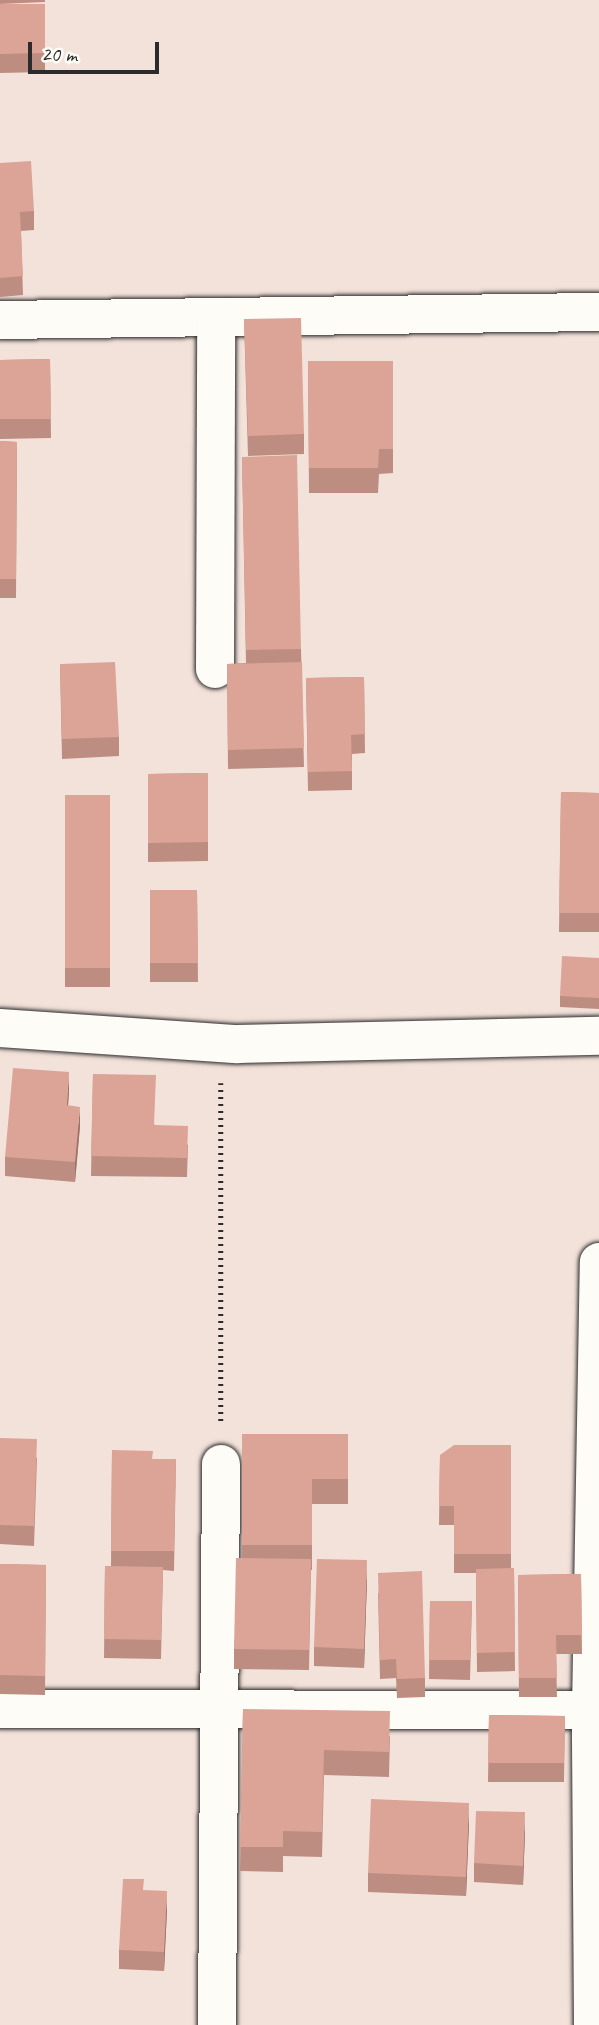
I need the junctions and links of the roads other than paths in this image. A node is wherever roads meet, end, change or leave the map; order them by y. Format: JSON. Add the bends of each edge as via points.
{"nodes":[{"id":1,"x":599,"y":312,"type":"edge"},
{"id":2,"x":216,"y":317,"type":"junction"},
{"id":3,"x":0,"y":320,"type":"edge"},
{"id":4,"x":215,"y":669,"type":"dead end"},
{"id":5,"x":0,"y":1028,"type":"edge"},
{"id":6,"x":599,"y":1036,"type":"edge"},
{"id":7,"x":599,"y":1262,"type":"edge"},
{"id":8,"x":221,"y":1464,"type":"road end"},
{"id":9,"x":0,"y":1709,"type":"edge"},
{"id":10,"x":220,"y":1709,"type":"junction"},
{"id":11,"x":595,"y":1710,"type":"edge"},
{"id":12,"x":217,"y":2025,"type":"edge"},
{"id":13,"x":593,"y":2025,"type":"edge"}],
"edges":[{"from":1,"to":2,"type":"street"},
{"from":2,"to":3,"type":"street"},
{"from":2,"to":4,"type":"street"},
{"from":5,"to":6,"type":"street","via":[[221,1042]]},
{"from":7,"to":11,"type":"street"},
{"from":8,"to":10,"type":"street"},
{"from":9,"to":10,"type":"street"},
{"from":10,"to":11,"type":"street"},
{"from":10,"to":12,"type":"street"},
{"from":11,"to":13,"type":"street"}]}
